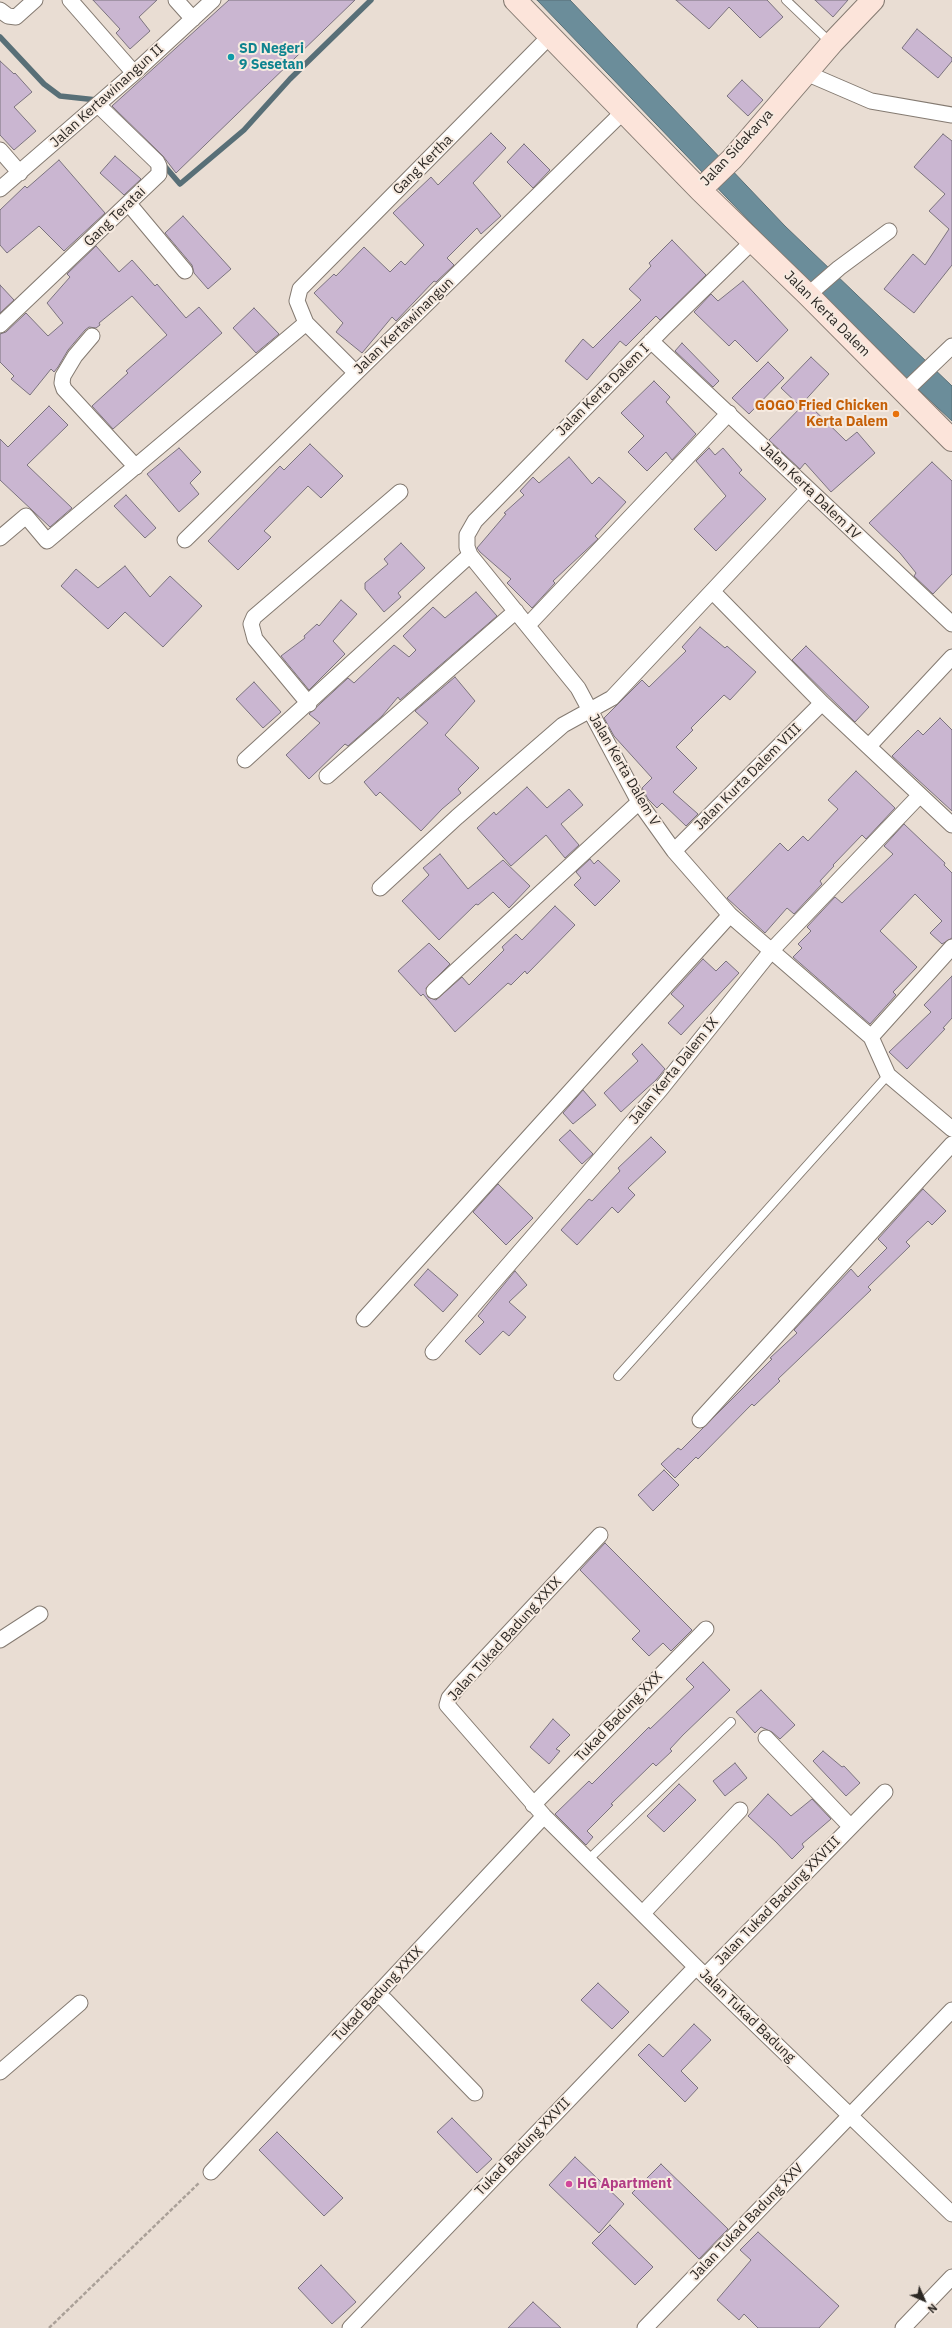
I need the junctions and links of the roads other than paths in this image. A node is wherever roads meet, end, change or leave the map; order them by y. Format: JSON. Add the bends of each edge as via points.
{"nodes":[{"id":1,"x":35,"y":0,"type":"edge"},
{"id":2,"x":70,"y":0,"type":"edge"},
{"id":3,"x":176,"y":0,"type":"edge"},
{"id":4,"x":213,"y":0,"type":"edge"},
{"id":5,"x":514,"y":0,"type":"edge"},
{"id":6,"x":786,"y":0,"type":"edge"},
{"id":7,"x":873,"y":0,"type":"edge"},
{"id":8,"x":6,"y":14,"type":"edge"},
{"id":9,"x":193,"y":19,"type":"junction"},
{"id":10,"x":550,"y":36,"type":"junction"},
{"id":11,"x":832,"y":43,"type":"junction"},
{"id":12,"x":134,"y":73,"type":"junction"},
{"id":13,"x":806,"y":73,"type":"junction"},
{"id":14,"x":98,"y":105,"type":"junction"},
{"id":15,"x":624,"y":111,"type":"junction"},
{"id":16,"x":952,"y":115,"type":"edge"},
{"id":17,"x":0,"y":150,"type":"edge"},
{"id":18,"x":20,"y":173,"type":"junction"},
{"id":19,"x":704,"y":186,"type":"junction"},
{"id":20,"x":0,"y":189,"type":"edge"},
{"id":21,"x":129,"y":204,"type":"junction"},
{"id":22,"x":889,"y":231,"type":"dead end"},
{"id":23,"x":752,"y":242,"type":"junction"},
{"id":24,"x":185,"y":271,"type":"dead end"},
{"id":25,"x":811,"y":293,"type":"junction"},
{"id":26,"x":306,"y":323,"type":"junction"},
{"id":27,"x":0,"y":324,"type":"edge"},
{"id":28,"x":92,"y":336,"type":"dead end"},
{"id":29,"x":651,"y":342,"type":"junction"},
{"id":30,"x":952,"y":346,"type":"edge"},
{"id":31,"x":356,"y":373,"type":"junction"},
{"id":32,"x":907,"y":390,"type":"junction"},
{"id":33,"x":729,"y":413,"type":"junction"},
{"id":34,"x":949,"y":433,"type":"edge"},
{"id":35,"x":136,"y":467,"type":"junction"},
{"id":36,"x":808,"y":490,"type":"junction"},
{"id":37,"x":400,"y":492,"type":"dead end"},
{"id":38,"x":0,"y":538,"type":"edge"},
{"id":39,"x":185,"y":540,"type":"dead end"},
{"id":40,"x":468,"y":550,"type":"junction"},
{"id":41,"x":713,"y":592,"type":"junction"},
{"id":42,"x":516,"y":611,"type":"junction"},
{"id":43,"x":952,"y":624,"type":"edge"},
{"id":44,"x":528,"y":625,"type":"junction"},
{"id":45,"x":952,"y":656,"type":"edge"},
{"id":46,"x":822,"y":702,"type":"junction"},
{"id":47,"x":309,"y":704,"type":"junction"},
{"id":48,"x":589,"y":712,"type":"junction"},
{"id":49,"x":869,"y":746,"type":"junction"},
{"id":50,"x":245,"y":760,"type":"dead end"},
{"id":51,"x":328,"y":776,"type":"dead end"},
{"id":52,"x":920,"y":795,"type":"junction"},
{"id":53,"x":639,"y":802,"type":"junction"},
{"id":54,"x":952,"y":825,"type":"edge"},
{"id":55,"x":674,"y":851,"type":"junction"},
{"id":56,"x":380,"y":888,"type":"dead end"},
{"id":57,"x":730,"y":915,"type":"junction"},
{"id":58,"x":952,"y":947,"type":"edge"},
{"id":59,"x":772,"y":950,"type":"junction"},
{"id":60,"x":434,"y":991,"type":"dead end"},
{"id":61,"x":871,"y":1036,"type":"junction"},
{"id":62,"x":888,"y":1075,"type":"junction"},
{"id":63,"x":952,"y":1129,"type":"edge"},
{"id":64,"x":952,"y":1144,"type":"edge"},
{"id":65,"x":364,"y":1319,"type":"dead end"},
{"id":66,"x":433,"y":1352,"type":"dead end"},
{"id":67,"x":618,"y":1376,"type":"dead end"},
{"id":68,"x":700,"y":1420,"type":"dead end"},
{"id":69,"x":600,"y":1535,"type":"dead end"},
{"id":70,"x":40,"y":1614,"type":"dead end"},
{"id":71,"x":706,"y":1629,"type":"dead end"},
{"id":72,"x":0,"y":1640,"type":"edge"},
{"id":73,"x":731,"y":1722,"type":"dead end"},
{"id":74,"x":766,"y":1738,"type":"dead end"},
{"id":75,"x":885,"y":1792,"type":"dead end"},
{"id":76,"x":533,"y":1805,"type":"junction"},
{"id":77,"x":740,"y":1810,"type":"dead end"},
{"id":78,"x":544,"y":1816,"type":"junction"},
{"id":79,"x":850,"y":1826,"type":"junction"},
{"id":80,"x":589,"y":1859,"type":"junction"},
{"id":81,"x":643,"y":1913,"type":"junction"},
{"id":82,"x":700,"y":1971,"type":"junction"},
{"id":83,"x":378,"y":1994,"type":"junction"},
{"id":84,"x":80,"y":2002,"type":"dead end"},
{"id":85,"x":952,"y":2010,"type":"edge"},
{"id":86,"x":0,"y":2072,"type":"edge"},
{"id":87,"x":475,"y":2093,"type":"dead end"},
{"id":88,"x":850,"y":2116,"type":"junction"},
{"id":89,"x":211,"y":2172,"type":"road end"},
{"id":90,"x":952,"y":2214,"type":"edge"},
{"id":91,"x":952,"y":2277,"type":"edge"},
{"id":92,"x":350,"y":2328,"type":"edge"},
{"id":93,"x":646,"y":2328,"type":"edge"},
{"id":94,"x":903,"y":2328,"type":"edge"}],
"edges":[{"from":1,"to":8,"type":"street","via":[[21,15]]},
{"from":2,"to":12,"type":"street"},
{"from":3,"to":9,"type":"street"},
{"from":4,"to":9,"type":"street","name":"Jalan Kertawinangun II"},
{"from":5,"to":10,"type":"street","name":"Jalan Sidakarya"},
{"from":6,"to":11,"type":"lane"},
{"from":7,"to":11,"type":"street","name":"Jalan Sidakarya"},
{"from":9,"to":12,"type":"street","name":"Jalan Kertawinangun II"},
{"from":10,"to":15,"type":"street","name":"Jalan Sidakarya"},
{"from":10,"to":26,"type":"street","name":"Gang Kertha","via":[[300,289],[297,301]]},
{"from":11,"to":13,"type":"street","name":"Jalan Sidakarya"},
{"from":12,"to":14,"type":"street","name":"Jalan Kertawinangun II"},
{"from":13,"to":16,"type":"street","via":[[871,101]]},
{"from":13,"to":19,"type":"street","name":"Jalan Sidakarya","via":[[732,159]]},
{"from":14,"to":18,"type":"street","name":"Jalan Kertawinangun II"},
{"from":14,"to":21,"type":"street","name":"Gang Teratai","via":[[159,166],[159,174]]},
{"from":15,"to":19,"type":"street","name":"Jalan Sidakarya"},
{"from":15,"to":31,"type":"street","name":"Jalan Kertawinangun"},
{"from":17,"to":18,"type":"street"},
{"from":18,"to":20,"type":"street","name":"Jalan Kertawinangun II"},
{"from":19,"to":23,"type":"street","name":"Jalan Kerta Dalem"},
{"from":21,"to":24,"type":"street"},
{"from":21,"to":27,"type":"street","name":"Gang Teratai"},
{"from":22,"to":25,"type":"street","via":[[839,268]]},
{"from":23,"to":25,"type":"street","name":"Jalan Kerta Dalem"},
{"from":23,"to":29,"type":"street","name":"Jalan Kerta Dalem I"},
{"from":25,"to":32,"type":"street","name":"Jalan Kerta Dalem"},
{"from":26,"to":31,"type":"street"},
{"from":26,"to":35,"type":"street"},
{"from":28,"to":35,"type":"street","via":[[75,356],[63,376],[64,389]]},
{"from":29,"to":33,"type":"street","name":"Jalan Kerta Dalem IV"},
{"from":29,"to":40,"type":"street","name":"Jalan Kerta Dalem I","via":[[475,521],[469,531]]},
{"from":30,"to":32,"type":"street"},
{"from":31,"to":39,"type":"street","name":"Jalan Kertawinangun"},
{"from":32,"to":34,"type":"street","name":"Jalan Kerta Dalem"},
{"from":33,"to":36,"type":"street","name":"Jalan Kerta Dalem IV"},
{"from":33,"to":44,"type":"street"},
{"from":35,"to":38,"type":"street","via":[[47,541],[26,516]]},
{"from":36,"to":41,"type":"street"},
{"from":36,"to":43,"type":"street","name":"Jalan Kerta Dalem IV"},
{"from":37,"to":47,"type":"street","via":[[254,617],[251,624],[255,639]]},
{"from":40,"to":42,"type":"street","name":"Jalan Kerta Dalem V"},
{"from":40,"to":47,"type":"street"},
{"from":41,"to":46,"type":"street"},
{"from":41,"to":48,"type":"street","via":[[612,698]]},
{"from":42,"to":44,"type":"street","name":"Jalan Kerta Dalem V"},
{"from":42,"to":51,"type":"street"},
{"from":44,"to":48,"type":"street","name":"Jalan Kerta Dalem V","via":[[578,688]]},
{"from":45,"to":49,"type":"street"},
{"from":46,"to":49,"type":"street"},
{"from":46,"to":55,"type":"street","name":"Jalan Kurta Dalem VIII"},
{"from":47,"to":50,"type":"street"},
{"from":48,"to":53,"type":"street","name":"Jalan Kerta Dalem V"},
{"from":48,"to":56,"type":"street","via":[[563,725]]},
{"from":49,"to":52,"type":"street"},
{"from":52,"to":54,"type":"street"},
{"from":52,"to":59,"type":"street","name":"Jalan Kerta Dalem IX"},
{"from":53,"to":55,"type":"street","name":"Jalan Kerta Dalem V"},
{"from":53,"to":60,"type":"street"},
{"from":55,"to":57,"type":"street","name":"Jalan Kerta Dalem V"},
{"from":57,"to":59,"type":"street","name":"Jalan Kerta Dalem V"},
{"from":57,"to":65,"type":"street"},
{"from":58,"to":61,"type":"street"},
{"from":59,"to":61,"type":"street","name":"Jalan Kerta Dalem V"},
{"from":59,"to":66,"type":"street","name":"Jalan Kerta Dalem IX","via":[[660,1090]]},
{"from":61,"to":62,"type":"street","name":"Jalan Kerta Dalem V"},
{"from":62,"to":63,"type":"street","name":"Jalan Kerta Dalem V"},
{"from":62,"to":67,"type":"lane"},
{"from":64,"to":68,"type":"street"},
{"from":69,"to":76,"type":"street","name":"Jalan Tukad Badung XXIX","via":[[459,1686],[447,1703]]},
{"from":70,"to":72,"type":"street"},
{"from":71,"to":76,"type":"street","name":"Tukad Badung XXX"},
{"from":73,"to":80,"type":"lane"},
{"from":74,"to":79,"type":"street","name":"Jalan Tukad Badung XXVIII"},
{"from":75,"to":79,"type":"street","name":"Jalan Tukad Badung XXVIII"},
{"from":76,"to":78,"type":"street","name":"Jalan Tukad Badung XXIX"},
{"from":77,"to":81,"type":"street"},
{"from":78,"to":80,"type":"street","name":"Jalan Tukad Badung"},
{"from":78,"to":83,"type":"street","name":"Tukad Badung XXIX"},
{"from":79,"to":82,"type":"street","name":"Jalan Tukad Badung XXVIII"},
{"from":80,"to":81,"type":"street","name":"Jalan Tukad Badung"},
{"from":81,"to":82,"type":"street","name":"Jalan Tukad Badung"},
{"from":82,"to":88,"type":"street","name":"Jalan Tukad Badung"},
{"from":82,"to":92,"type":"street","name":"Tukad Badung XXVII"},
{"from":83,"to":87,"type":"street"},
{"from":83,"to":89,"type":"street","name":"Tukad Badung XXIX"},
{"from":84,"to":86,"type":"street"},
{"from":85,"to":88,"type":"street","name":"Jalan Tukad Badung XXV"},
{"from":88,"to":90,"type":"street","name":"Jalan Tukad Badung"},
{"from":88,"to":93,"type":"street","name":"Jalan Tukad Badung XXV"},
{"from":91,"to":94,"type":"street"}]}
